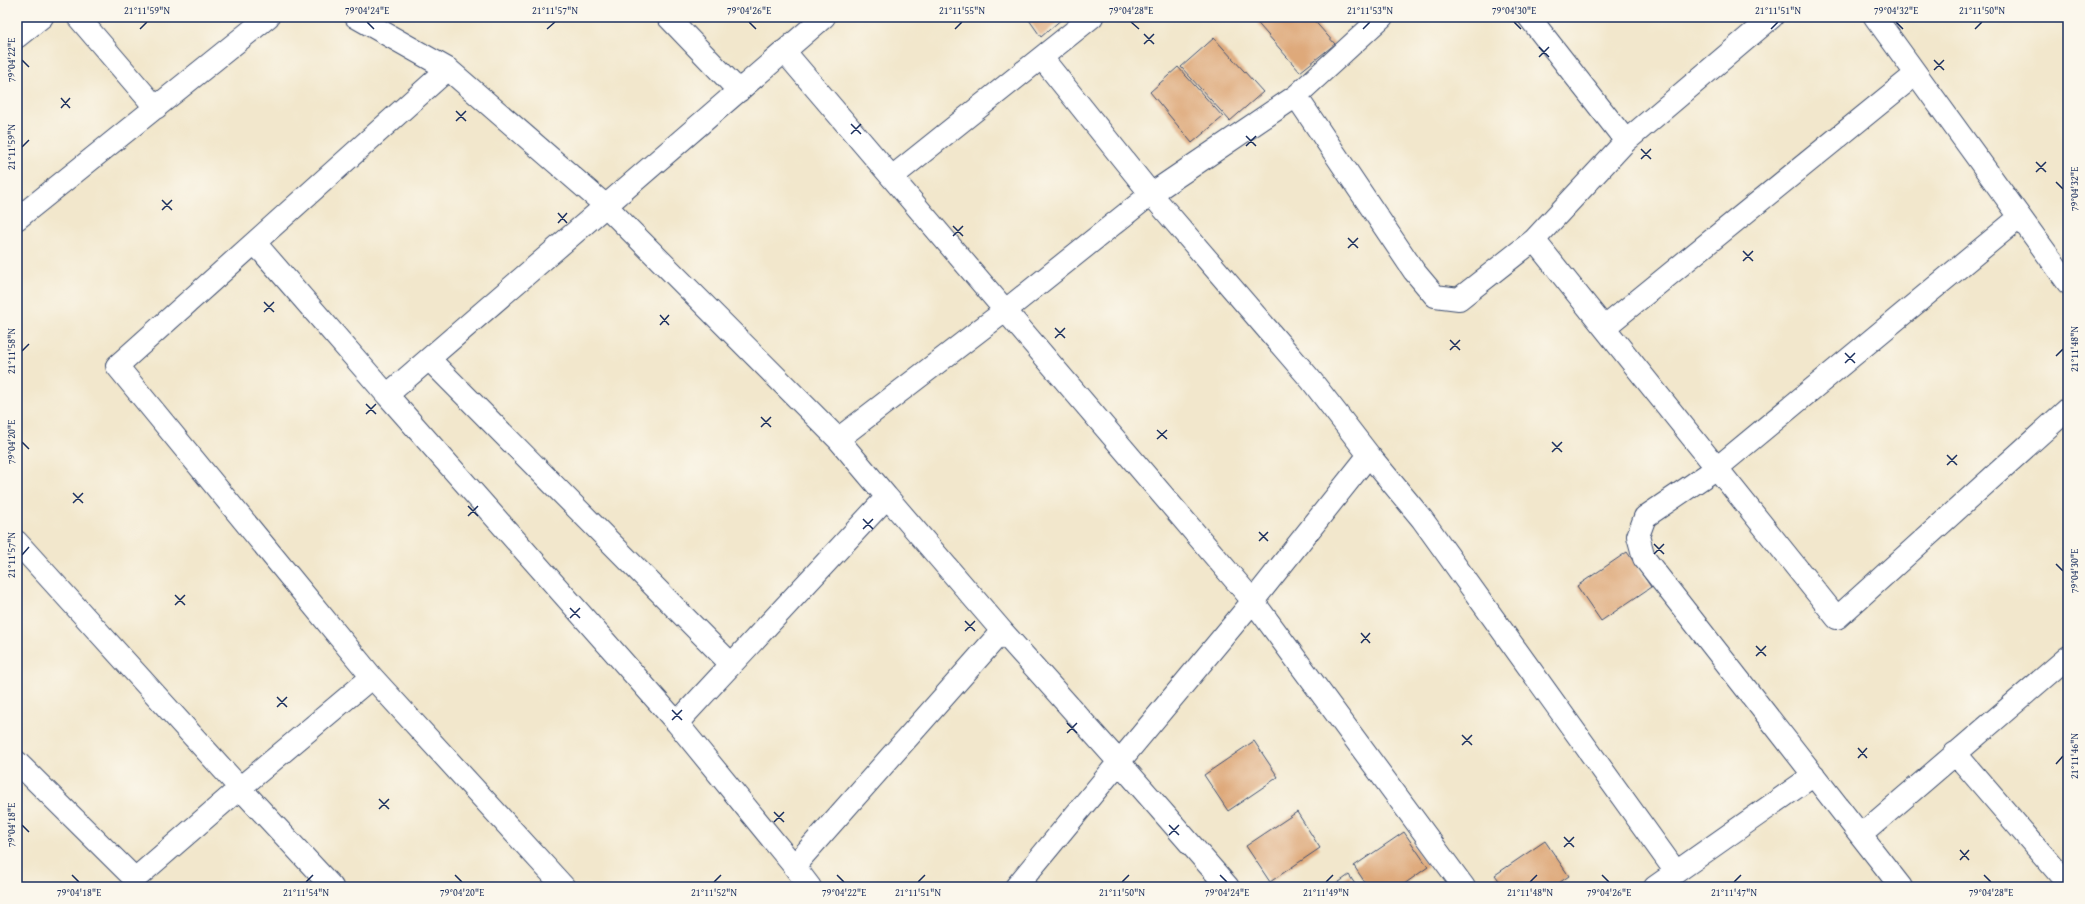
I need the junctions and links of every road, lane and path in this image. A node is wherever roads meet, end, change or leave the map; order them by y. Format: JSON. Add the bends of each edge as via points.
{"nodes":[{"id":1,"x":42,"y":17,"type":"edge"},
{"id":2,"x":78,"y":17,"type":"edge"},
{"id":3,"x":268,"y":17,"type":"edge"},
{"id":4,"x":356,"y":17,"type":"edge"},
{"id":5,"x":668,"y":17,"type":"edge"},
{"id":6,"x":824,"y":17,"type":"edge"},
{"id":7,"x":1092,"y":17,"type":"edge"},
{"id":8,"x":1382,"y":17,"type":"edge"},
{"id":9,"x":1529,"y":17,"type":"edge"},
{"id":10,"x":1772,"y":17,"type":"edge"},
{"id":11,"x":1875,"y":17,"type":"edge"},
{"id":12,"x":17,"y":37,"type":"edge"},
{"id":13,"x":784,"y":51,"type":"junction"},
{"id":14,"x":1042,"y":58,"type":"junction"},
{"id":15,"x":448,"y":69,"type":"junction"},
{"id":16,"x":1916,"y":74,"type":"junction"},
{"id":17,"x":739,"y":91,"type":"junction"},
{"id":18,"x":1296,"y":96,"type":"junction"},
{"id":19,"x":156,"y":108,"type":"junction"},
{"id":20,"x":1626,"y":141,"type":"junction"},
{"id":21,"x":892,"y":177,"type":"junction"},
{"id":22,"x":1151,"y":194,"type":"junction"},
{"id":23,"x":606,"y":206,"type":"junction"},
{"id":24,"x":2020,"y":217,"type":"junction"},
{"id":25,"x":17,"y":219,"type":"edge"},
{"id":26,"x":1534,"y":240,"type":"junction"},
{"id":27,"x":255,"y":243,"type":"junction"},
{"id":28,"x":2068,"y":283,"type":"edge"},
{"id":29,"x":1006,"y":310,"type":"junction"},
{"id":30,"x":1605,"y":328,"type":"junction"},
{"id":31,"x":429,"y":359,"type":"junction"},
{"id":32,"x":386,"y":395,"type":"junction"},
{"id":33,"x":2068,"y":409,"type":"edge"},
{"id":34,"x":838,"y":439,"type":"junction"},
{"id":35,"x":1369,"y":455,"type":"junction"},
{"id":36,"x":1717,"y":468,"type":"junction"},
{"id":37,"x":887,"y":497,"type":"junction"},
{"id":38,"x":17,"y":542,"type":"edge"},
{"id":39,"x":1253,"y":601,"type":"junction"},
{"id":40,"x":1002,"y":631,"type":"junction"},
{"id":41,"x":2068,"y":657,"type":"edge"},
{"id":42,"x":731,"y":664,"type":"junction"},
{"id":43,"x":372,"y":677,"type":"junction"},
{"id":44,"x":677,"y":723,"type":"junction"},
{"id":45,"x":1955,"y":753,"type":"junction"},
{"id":46,"x":17,"y":762,"type":"edge"},
{"id":47,"x":1119,"y":762,"type":"junction"},
{"id":48,"x":1814,"y":775,"type":"junction"},
{"id":49,"x":240,"y":788,"type":"junction"},
{"id":50,"x":1861,"y":835,"type":"junction"},
{"id":51,"x":794,"y":866,"type":"junction"},
{"id":52,"x":1676,"y":872,"type":"junction"},
{"id":53,"x":131,"y":883,"type":"edge"},
{"id":54,"x":2068,"y":884,"type":"edge"},
{"id":55,"x":332,"y":887,"type":"edge"},
{"id":56,"x":564,"y":887,"type":"edge"},
{"id":57,"x":810,"y":887,"type":"edge"},
{"id":58,"x":1016,"y":887,"type":"edge"},
{"id":59,"x":1228,"y":887,"type":"edge"},
{"id":60,"x":1464,"y":887,"type":"edge"},
{"id":61,"x":1655,"y":887,"type":"edge"},
{"id":62,"x":1901,"y":887,"type":"edge"}],
"edges":[{"from":1,"to":12,"type":"street"},
{"from":2,"to":19,"type":"street"},
{"from":3,"to":19,"type":"street"},
{"from":4,"to":15,"type":"street"},
{"from":5,"to":17,"type":"street"},
{"from":6,"to":13,"type":"street"},
{"from":7,"to":14,"type":"street"},
{"from":8,"to":18,"type":"street"},
{"from":9,"to":20,"type":"street"},
{"from":10,"to":20,"type":"street"},
{"from":11,"to":16,"type":"street"},
{"from":13,"to":17,"type":"street"},
{"from":13,"to":21,"type":"street"},
{"from":14,"to":21,"type":"street"},
{"from":14,"to":22,"type":"street"},
{"from":15,"to":23,"type":"street"},
{"from":15,"to":27,"type":"street"},
{"from":16,"to":24,"type":"street"},
{"from":16,"to":30,"type":"street"},
{"from":17,"to":23,"type":"street"},
{"from":18,"to":22,"type":"street"},
{"from":18,"to":26,"type":"street","via":[[1414,271],[1434,296],[1460,299]]},
{"from":19,"to":25,"type":"street"},
{"from":20,"to":26,"type":"street"},
{"from":21,"to":29,"type":"street"},
{"from":22,"to":29,"type":"street"},
{"from":22,"to":35,"type":"street","via":[[1311,380]]},
{"from":23,"to":31,"type":"street"},
{"from":23,"to":34,"type":"street"},
{"from":24,"to":28,"type":"street"},
{"from":24,"to":36,"type":"street"},
{"from":26,"to":30,"type":"street"},
{"from":27,"to":32,"type":"street"},
{"from":27,"to":43,"type":"street","via":[[117,366]]},
{"from":29,"to":34,"type":"street"},
{"from":29,"to":39,"type":"street"},
{"from":30,"to":36,"type":"street"},
{"from":31,"to":32,"type":"street"},
{"from":31,"to":42,"type":"street"},
{"from":32,"to":44,"type":"street"},
{"from":33,"to":36,"type":"street","via":[[1837,618]]},
{"from":34,"to":37,"type":"street"},
{"from":35,"to":39,"type":"street"},
{"from":35,"to":52,"type":"street","via":[[1422,520]]},
{"from":36,"to":48,"type":"street","via":[[1645,517],[1638,536],[1644,558]]},
{"from":37,"to":40,"type":"street"},
{"from":37,"to":42,"type":"street"},
{"from":38,"to":49,"type":"street"},
{"from":39,"to":47,"type":"street"},
{"from":39,"to":60,"type":"street"},
{"from":40,"to":47,"type":"street"},
{"from":40,"to":51,"type":"street"},
{"from":41,"to":45,"type":"street"},
{"from":42,"to":44,"type":"street"},
{"from":43,"to":49,"type":"street"},
{"from":43,"to":56,"type":"street"},
{"from":44,"to":51,"type":"street"},
{"from":45,"to":50,"type":"street"},
{"from":45,"to":54,"type":"street"},
{"from":46,"to":53,"type":"street"},
{"from":47,"to":58,"type":"street"},
{"from":47,"to":59,"type":"street"},
{"from":48,"to":50,"type":"street"},
{"from":48,"to":52,"type":"street"},
{"from":49,"to":53,"type":"street"},
{"from":49,"to":55,"type":"street"},
{"from":50,"to":62,"type":"street"},
{"from":51,"to":57,"type":"street"},
{"from":52,"to":61,"type":"street"}]}
